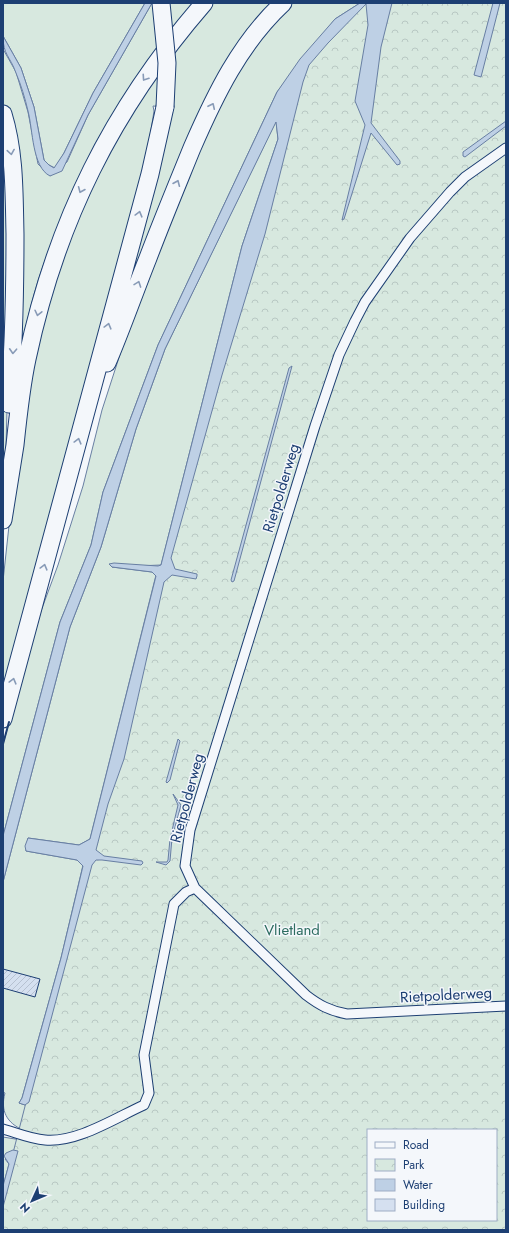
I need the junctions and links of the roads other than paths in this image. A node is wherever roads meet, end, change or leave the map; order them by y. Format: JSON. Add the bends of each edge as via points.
{"nodes":[{"id":1,"x":161,"y":3,"type":"edge"},
{"id":2,"x":204,"y":3,"type":"edge"},
{"id":3,"x":283,"y":3,"type":"edge"},
{"id":4,"x":3,"y":114,"type":"edge"},
{"id":5,"x":506,"y":148,"type":"edge"},
{"id":6,"x":88,"y":404,"type":"junction"},
{"id":7,"x":3,"y":500,"type":"edge"},
{"id":8,"x":3,"y":520,"type":"edge"},
{"id":9,"x":3,"y":719,"type":"edge"},
{"id":10,"x":195,"y":888,"type":"junction"},
{"id":11,"x":506,"y":1006,"type":"edge"},
{"id":12,"x":3,"y":1129,"type":"edge"}],
"edges":[{"from":6,"to":1,"type":"highway","one_way":true,"bridge":true,"via":[[150,174],[165,107],[167,63]]},
{"from":2,"to":8,"type":"highway","one_way":true,"via":[[152,68],[112,130],[86,178],[56,251],[26,360]]},
{"from":6,"to":3,"type":"highway","one_way":true,"via":[[120,334],[171,198],[220,88],[254,33]]},
{"from":4,"to":7,"type":"highway","one_way":true,"via":[[12,157],[15,241],[14,333]]},
{"from":5,"to":10,"type":"street","name":"Rietpolderweg","via":[[465,177],[410,238],[365,302],[339,355],[190,830],[185,866]]},
{"from":9,"to":6,"type":"highway","one_way":true},
{"from":10,"to":11,"type":"street","name":"Rietpolderweg","via":[[306,995],[320,1006],[333,1011],[347,1014]]},
{"from":10,"to":12,"type":"street","via":[[186,892],[174,904],[144,1056],[149,1093],[144,1105],[75,1137],[60,1140],[45,1140]]}]}
